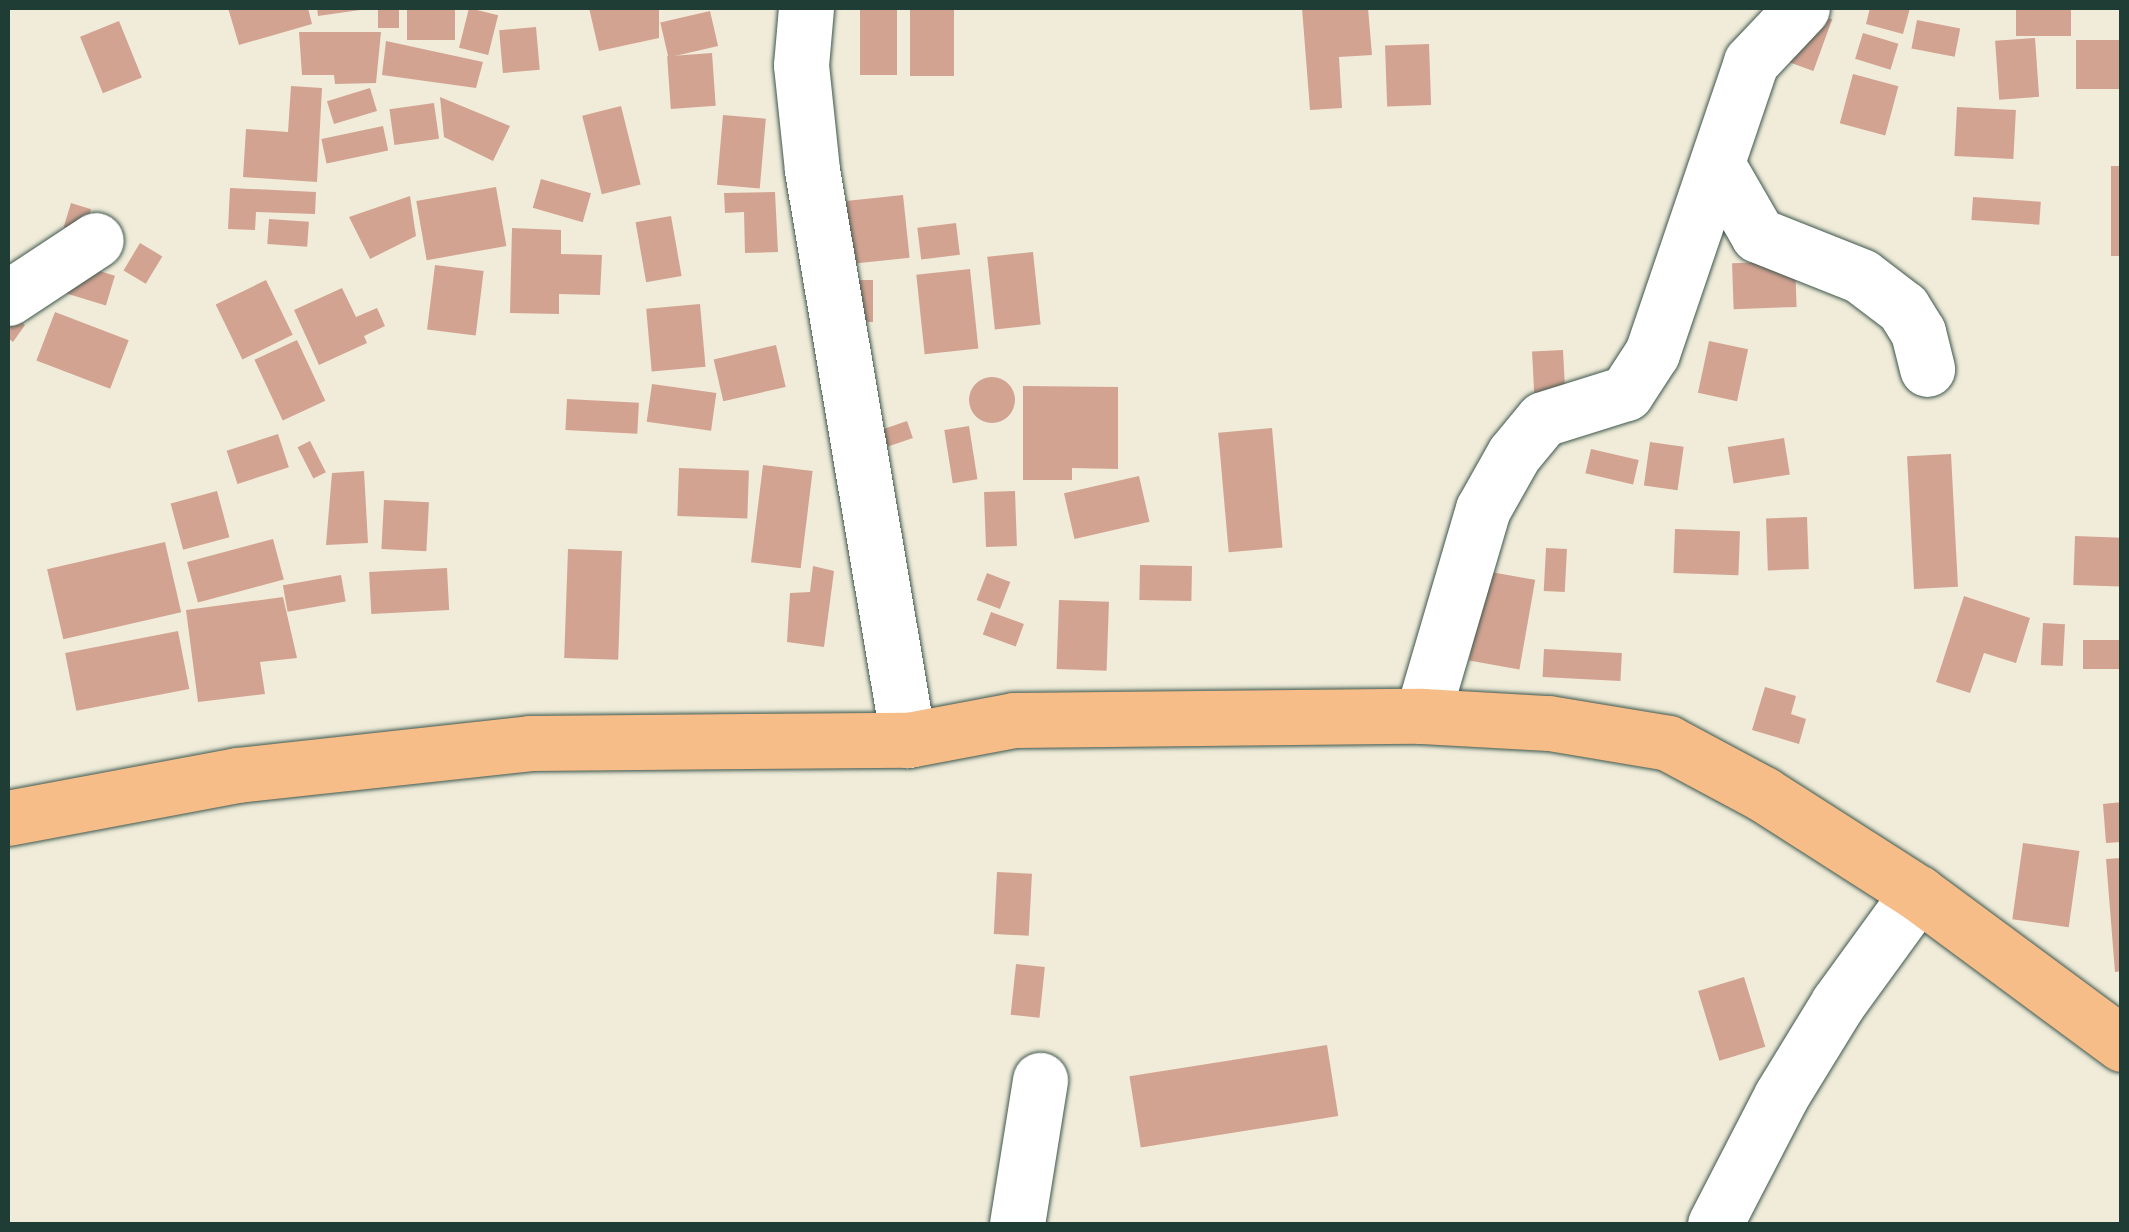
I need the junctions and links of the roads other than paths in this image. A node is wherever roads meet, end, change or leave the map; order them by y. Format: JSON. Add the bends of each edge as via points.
{"nodes":[{"id":1,"x":806,"y":8,"type":"edge"},
{"id":2,"x":1802,"y":8,"type":"edge"},
{"id":3,"x":1718,"y":164,"type":"junction"},
{"id":4,"x":96,"y":240,"type":"dead end"},
{"id":5,"x":8,"y":298,"type":"edge"},
{"id":6,"x":1927,"y":369,"type":"dead end"},
{"id":7,"x":1422,"y":716,"type":"junction"},
{"id":8,"x":908,"y":740,"type":"junction"},
{"id":9,"x":8,"y":818,"type":"edge"},
{"id":10,"x":1918,"y":893,"type":"junction"},
{"id":11,"x":2122,"y":1044,"type":"edge"},
{"id":12,"x":1040,"y":1080,"type":"dead end"},
{"id":13,"x":1018,"y":1224,"type":"edge"},
{"id":14,"x":1716,"y":1224,"type":"edge"}],
"edges":[{"from":1,"to":8,"type":"street","via":[[801,65],[812,170]]},
{"from":2,"to":3,"type":"street","via":[[1751,62]]},
{"from":3,"to":6,"type":"street","via":[[1758,235],[1861,276],[1903,308],[1918,332]]},
{"from":3,"to":7,"type":"street","via":[[1652,353],[1626,392],[1543,418],[1483,509]]},
{"from":4,"to":5,"type":"street"},
{"from":7,"to":8,"type":"main road","via":[[1014,720]]},
{"from":7,"to":10,"type":"main road","via":[[1549,723],[1668,744],[1763,794]]},
{"from":8,"to":9,"type":"main road","via":[[530,743],[237,775]]},
{"from":10,"to":11,"type":"main road"},
{"from":10,"to":14,"type":"street","via":[[1780,1096]]},
{"from":12,"to":13,"type":"street"}]}
